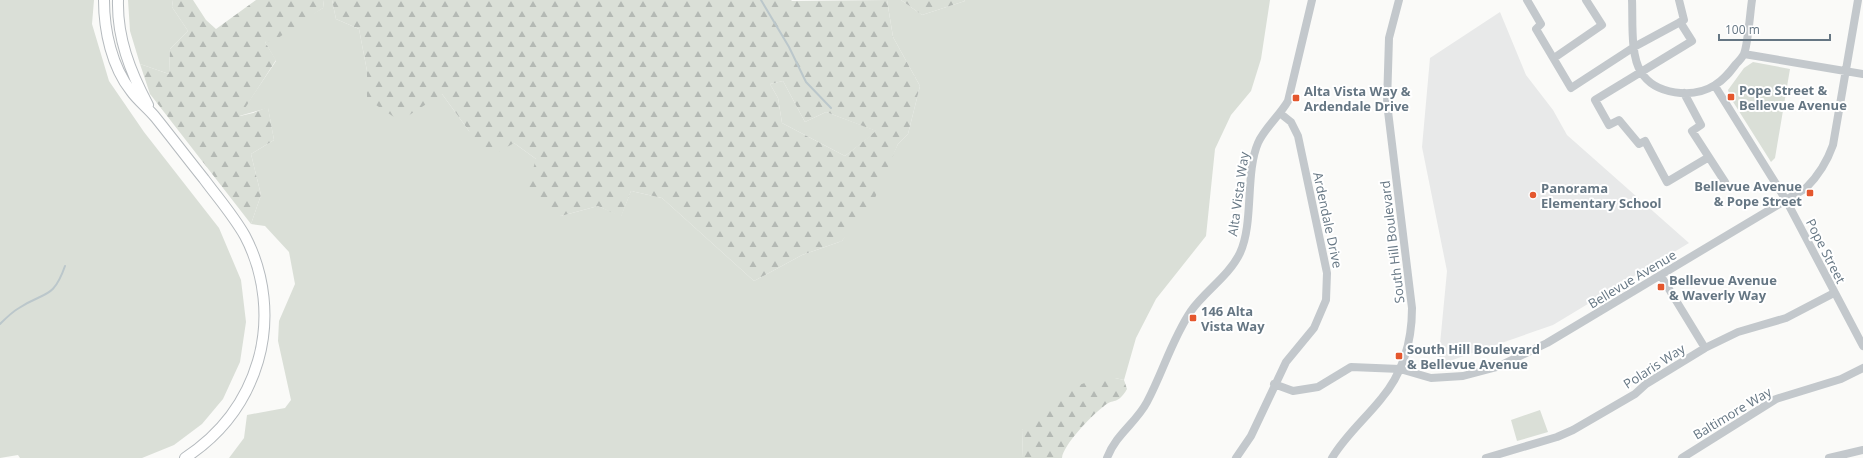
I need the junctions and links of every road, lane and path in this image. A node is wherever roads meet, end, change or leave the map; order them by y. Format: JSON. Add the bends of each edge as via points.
{"nodes":[{"id":1,"x":104,"y":0,"type":"edge"},
{"id":2,"x":118,"y":0,"type":"edge"},
{"id":3,"x":1312,"y":0,"type":"edge"},
{"id":4,"x":1399,"y":0,"type":"edge"},
{"id":5,"x":1527,"y":0,"type":"edge"},
{"id":6,"x":1586,"y":0,"type":"edge"},
{"id":7,"x":1632,"y":0,"type":"edge"},
{"id":8,"x":1679,"y":0,"type":"edge"},
{"id":9,"x":1752,"y":0,"type":"edge"},
{"id":10,"x":1858,"y":0,"type":"edge"},
{"id":11,"x":1680,"y":22,"type":"junction"},
{"id":12,"x":1634,"y":47,"type":"junction"},
{"id":13,"x":1744,"y":54,"type":"junction"},
{"id":14,"x":1554,"y":58,"type":"junction"},
{"id":15,"x":1846,"y":70,"type":"junction"},
{"id":16,"x":1641,"y":72,"type":"junction"},
{"id":17,"x":1863,"y":74,"type":"edge"},
{"id":18,"x":1715,"y":86,"type":"junction"},
{"id":19,"x":1684,"y":93,"type":"junction"},
{"id":20,"x":1281,"y":114,"type":"junction"},
{"id":21,"x":153,"y":115,"type":"junction"},
{"id":22,"x":1709,"y":157,"type":"junction"},
{"id":23,"x":1725,"y":182,"type":"dead end"},
{"id":24,"x":1786,"y":200,"type":"junction"},
{"id":25,"x":1661,"y":276,"type":"junction"},
{"id":26,"x":1834,"y":293,"type":"junction"},
{"id":27,"x":1863,"y":346,"type":"edge"},
{"id":28,"x":1706,"y":348,"type":"junction"},
{"id":29,"x":1863,"y":368,"type":"edge"},
{"id":30,"x":1400,"y":369,"type":"junction"},
{"id":31,"x":1274,"y":384,"type":"junction"},
{"id":32,"x":1863,"y":450,"type":"edge"},
{"id":33,"x":185,"y":458,"type":"edge"},
{"id":34,"x":1107,"y":458,"type":"edge"},
{"id":35,"x":1236,"y":458,"type":"edge"},
{"id":36,"x":1332,"y":458,"type":"edge"},
{"id":37,"x":1486,"y":458,"type":"edge"},
{"id":38,"x":1682,"y":458,"type":"edge"},
{"id":39,"x":1829,"y":458,"type":"edge"}],
"edges":[{"from":1,"to":21,"type":"main road","via":[[108,37],[118,69],[131,91]]},
{"from":2,"to":21,"type":"main road","via":[[119,30],[125,53]]},
{"from":3,"to":20,"type":"street","name":"Alta Vista Way","via":[[1293,87]]},
{"from":4,"to":30,"type":"street","name":"South Hill Boulevard","via":[[1389,38],[1387,103],[1412,308],[1410,340]]},
{"from":5,"to":14,"type":"street","via":[[1541,24],[1536,29]]},
{"from":6,"to":14,"type":"street","via":[[1602,25]]},
{"from":7,"to":12,"type":"street"},
{"from":8,"to":11,"type":"street","via":[[1684,20]]},
{"from":9,"to":13,"type":"street"},
{"from":10,"to":15,"type":"street","name":"Bellevue Avenue"},
{"from":11,"to":12,"type":"street"},
{"from":11,"to":16,"type":"street","via":[[1692,41]]},
{"from":12,"to":14,"type":"street","via":[[1571,88]]},
{"from":12,"to":16,"type":"street","via":[[1636,62]]},
{"from":13,"to":15,"type":"street"},
{"from":13,"to":18,"type":"street","via":[[1730,73]]},
{"from":15,"to":17,"type":"street"},
{"from":15,"to":24,"type":"street","name":"Bellevue Avenue","via":[[1833,145],[1826,162],[1818,176],[1806,188]]},
{"from":16,"to":19,"type":"street","via":[[1655,86]]},
{"from":16,"to":22,"type":"street","via":[[1595,100],[1609,125],[1619,120],[1639,144],[1646,141],[1667,182]]},
{"from":18,"to":19,"type":"street","via":[[1699,92]]},
{"from":18,"to":24,"type":"street","name":"Pope Street"},
{"from":19,"to":22,"type":"street","via":[[1701,125],[1692,130]]},
{"from":20,"to":31,"type":"street","name":"Ardendale Drive","via":[[1291,122],[1298,136],[1328,282],[1326,300],[1319,319],[1307,338],[1286,362]]},
{"from":20,"to":34,"type":"street","name":"Alta Vista Way","via":[[1258,142],[1240,253],[1192,310],[1180,329],[1147,402],[1136,419],[1111,447]]},
{"from":21,"to":33,"type":"main road","via":[[225,206],[245,236],[258,266],[264,306],[262,347],[246,393],[217,433]]},
{"from":22,"to":23,"type":"street"},
{"from":24,"to":25,"type":"street","name":"Bellevue Avenue"},
{"from":24,"to":26,"type":"street","name":"Pope Street"},
{"from":25,"to":28,"type":"street"},
{"from":25,"to":30,"type":"street","name":"Bellevue Avenue","via":[[1547,343],[1497,367],[1463,376],[1431,378]]},
{"from":26,"to":27,"type":"street","name":"Pope Street"},
{"from":26,"to":28,"type":"street","name":"Polaris Way","via":[[1786,318],[1738,332]]},
{"from":28,"to":37,"type":"street","name":"Polaris Way","via":[[1573,430]]},
{"from":29,"to":38,"type":"street","name":"Baltimore Way","via":[[1841,379],[1776,399]]},
{"from":30,"to":31,"type":"street","name":"Bellevue Avenue","via":[[1351,367],[1318,387],[1293,391]]},
{"from":30,"to":36,"type":"street","name":"South Hill Boulevard","via":[[1382,398],[1350,433]]},
{"from":31,"to":35,"type":"street","name":"Ardendale Drive","via":[[1251,436]]},
{"from":32,"to":39,"type":"street"}]}
